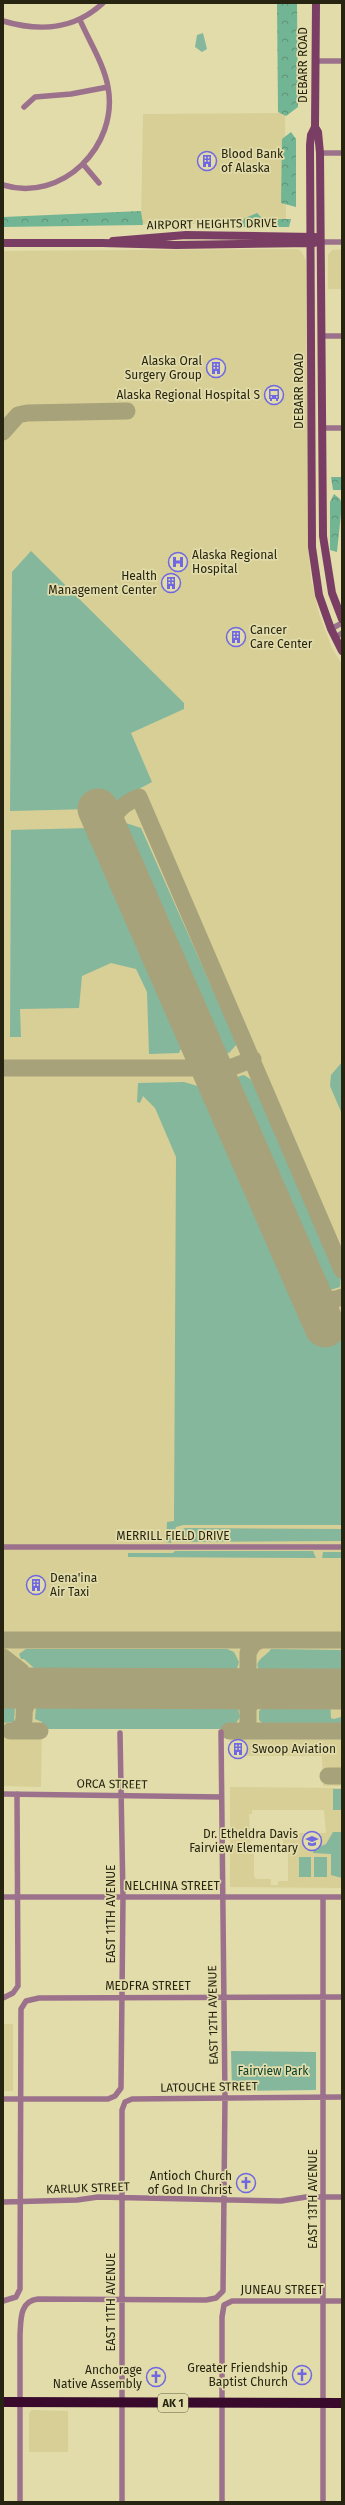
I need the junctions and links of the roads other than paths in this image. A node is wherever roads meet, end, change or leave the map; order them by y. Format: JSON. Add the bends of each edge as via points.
{"nodes":[{"id":1,"x":103,"y":3,"type":"edge"},
{"id":2,"x":316,"y":3,"type":"edge"},
{"id":3,"x":80,"y":20,"type":"junction"},
{"id":4,"x":3,"y":21,"type":"edge"},
{"id":5,"x":316,"y":61,"type":"junction"},
{"id":6,"x":342,"y":61,"type":"edge"},
{"id":7,"x":108,"y":87,"type":"junction"},
{"id":8,"x":24,"y":107,"type":"dead end"},
{"id":9,"x":315,"y":128,"type":"junction"},
{"id":10,"x":320,"y":153,"type":"junction"},
{"id":11,"x":342,"y":153,"type":"edge"},
{"id":12,"x":82,"y":164,"type":"junction"},
{"id":13,"x":99,"y":183,"type":"dead end"},
{"id":14,"x":3,"y":184,"type":"edge"},
{"id":15,"x":310,"y":239,"type":"junction"},
{"id":16,"x":321,"y":242,"type":"junction"},
{"id":17,"x":342,"y":242,"type":"edge"},
{"id":18,"x":3,"y":243,"type":"edge"},
{"id":19,"x":322,"y":336,"type":"junction"},
{"id":20,"x":342,"y":336,"type":"edge"},
{"id":21,"x":323,"y":428,"type":"junction"},
{"id":22,"x":342,"y":428,"type":"edge"},
{"id":23,"x":342,"y":620,"type":"edge"},
{"id":24,"x":342,"y":623,"type":"edge"},
{"id":25,"x":331,"y":629,"type":"junction"},
{"id":26,"x":339,"y":636,"type":"edge"},
{"id":27,"x":342,"y":651,"type":"edge"},
{"id":28,"x":3,"y":1547,"type":"edge"},
{"id":29,"x":342,"y":1547,"type":"edge"},
{"id":30,"x":221,"y":1732,"type":"dead end"},
{"id":31,"x":120,"y":1733,"type":"dead end"},
{"id":32,"x":3,"y":1794,"type":"edge"},
{"id":33,"x":16,"y":1794,"type":"junction"},
{"id":34,"x":121,"y":1795,"type":"junction"},
{"id":35,"x":221,"y":1797,"type":"junction"},
{"id":36,"x":342,"y":1896,"type":"edge"},
{"id":37,"x":3,"y":1897,"type":"edge"},
{"id":38,"x":17,"y":1897,"type":"junction"},
{"id":39,"x":123,"y":1897,"type":"junction"},
{"id":40,"x":222,"y":1897,"type":"junction"},
{"id":41,"x":323,"y":1897,"type":"junction"},
{"id":42,"x":324,"y":1996,"type":"junction"},
{"id":43,"x":122,"y":1997,"type":"junction"},
{"id":44,"x":223,"y":1997,"type":"junction"},
{"id":45,"x":342,"y":1997,"type":"edge"},
{"id":46,"x":3,"y":1998,"type":"edge"},
{"id":47,"x":225,"y":2097,"type":"junction"},
{"id":48,"x":324,"y":2097,"type":"junction"},
{"id":49,"x":342,"y":2097,"type":"edge"},
{"id":50,"x":21,"y":2099,"type":"junction"},
{"id":51,"x":3,"y":2100,"type":"edge"},
{"id":52,"x":125,"y":2102,"type":"joint"},
{"id":53,"x":122,"y":2197,"type":"junction"},
{"id":54,"x":324,"y":2197,"type":"junction"},
{"id":55,"x":342,"y":2197,"type":"edge"},
{"id":56,"x":20,"y":2201,"type":"junction"},
{"id":57,"x":224,"y":2201,"type":"junction"},
{"id":58,"x":3,"y":2202,"type":"edge"},
{"id":59,"x":324,"y":2300,"type":"junction"},
{"id":60,"x":3,"y":2301,"type":"edge"},
{"id":61,"x":122,"y":2301,"type":"junction"},
{"id":62,"x":342,"y":2301,"type":"edge"},
{"id":63,"x":3,"y":2402,"type":"edge"},
{"id":64,"x":20,"y":2402,"type":"junction"},
{"id":65,"x":122,"y":2402,"type":"junction"},
{"id":66,"x":324,"y":2403,"type":"junction"},
{"id":67,"x":342,"y":2403,"type":"edge"},
{"id":68,"x":222,"y":2404,"type":"junction"},
{"id":69,"x":20,"y":2502,"type":"edge"},
{"id":70,"x":122,"y":2502,"type":"edge"},
{"id":71,"x":222,"y":2502,"type":"edge"},
{"id":72,"x":323,"y":2502,"type":"edge"}],
"edges":[{"from":1,"to":3,"type":"street","via":[[92,14]]},
{"from":2,"to":5,"type":"main road","name":"DEBARR ROAD"},
{"from":3,"to":4,"type":"street","via":[[66,25],[41,28]]},
{"from":3,"to":7,"type":"street"},
{"from":5,"to":6,"type":"street"},
{"from":5,"to":9,"type":"main road","name":"DEBARR ROAD"},
{"from":7,"to":8,"type":"street","via":[[70,94],[35,96]]},
{"from":7,"to":12,"type":"street","via":[[110,105],[105,131],[99,145]]},
{"from":9,"to":10,"type":"main road","name":"DEBARR ROAD","via":[[318,132]]},
{"from":9,"to":15,"type":"main road","name":"DEBARR ROAD","via":[[310,145]]},
{"from":10,"to":11,"type":"street"},
{"from":10,"to":16,"type":"main road","name":"DEBARR ROAD"},
{"from":12,"to":13,"type":"street"},
{"from":12,"to":14,"type":"street","via":[[61,180],[47,185],[19,187]]},
{"from":15,"to":16,"type":"main road","name":"AIRPORT HEIGHTS DRIVE"},
{"from":15,"to":18,"type":"main road","name":"AIRPORT HEIGHTS DRIVE","via":[[169,246]]},
{"from":15,"to":25,"type":"main road","name":"DEBARR ROAD","via":[[312,547],[319,595]]},
{"from":16,"to":17,"type":"street","name":"AIRPORT HEIGHTS DRIVE"},
{"from":16,"to":19,"type":"main road","name":"DEBARR ROAD"},
{"from":19,"to":20,"type":"street"},
{"from":19,"to":21,"type":"main road","name":"DEBARR ROAD"},
{"from":21,"to":22,"type":"street"},
{"from":21,"to":23,"type":"main road","name":"DEBARR ROAD","via":[[324,552],[332,593]]},
{"from":24,"to":25,"type":"street"},
{"from":25,"to":26,"type":"main road","name":"DEBARR ROAD"},
{"from":26,"to":27,"type":"main road","name":"DEBARR ROAD"},
{"from":28,"to":29,"type":"street","name":"MERRILL FIELD DRIVE"},
{"from":30,"to":35,"type":"street","name":"EAST 12TH AVENUE"},
{"from":31,"to":34,"type":"street","name":"EAST 11TH AVENUE"},
{"from":32,"to":33,"type":"street","name":"ORCA STREET"},
{"from":33,"to":34,"type":"street","name":"ORCA STREET"},
{"from":33,"to":38,"type":"street"},
{"from":34,"to":35,"type":"street","name":"ORCA STREET"},
{"from":34,"to":39,"type":"street","name":"EAST 11TH AVENUE"},
{"from":35,"to":40,"type":"street","name":"EAST 12TH AVENUE"},
{"from":36,"to":41,"type":"street","name":"NELCHINA STREET"},
{"from":37,"to":38,"type":"street","name":"NELCHINA STREET"},
{"from":38,"to":39,"type":"street","name":"NELCHINA STREET"},
{"from":38,"to":46,"type":"street","via":[[18,1986],[14,1993]]},
{"from":39,"to":40,"type":"street","name":"NELCHINA STREET"},
{"from":39,"to":43,"type":"street","name":"EAST 11TH AVENUE"},
{"from":40,"to":41,"type":"street","name":"NELCHINA STREET"},
{"from":40,"to":44,"type":"street","name":"EAST 12TH AVENUE"},
{"from":41,"to":42,"type":"street","name":"EAST 13TH AVENUE"},
{"from":42,"to":44,"type":"street","name":"MEDFRA STREET"},
{"from":42,"to":45,"type":"street","name":"MEDFRA STREET"},
{"from":42,"to":48,"type":"street","name":"EAST 13TH AVENUE"},
{"from":43,"to":44,"type":"street","name":"MEDFRA STREET"},
{"from":43,"to":50,"type":"street","name":"MEDFRA STREET","via":[[39,1998],[26,2002],[21,2009]]},
{"from":43,"to":50,"type":"street","name":"EAST 11TH AVENUE","via":[[122,2082],[117,2094],[108,2099]]},
{"from":44,"to":47,"type":"street","name":"EAST 12TH AVENUE"},
{"from":47,"to":48,"type":"street","name":"LATOUCHE STREET"},
{"from":47,"to":52,"type":"street","name":"LATOUCHE STREET","via":[[132,2099]]},
{"from":47,"to":57,"type":"street","name":"EAST 12TH AVENUE"},
{"from":48,"to":49,"type":"street","name":"LATOUCHE STREET"},
{"from":48,"to":54,"type":"street","name":"EAST 13TH AVENUE"},
{"from":50,"to":51,"type":"street"},
{"from":50,"to":56,"type":"street"},
{"from":52,"to":53,"type":"street","name":"EAST 11TH AVENUE","via":[[122,2110]]},
{"from":53,"to":56,"type":"street","name":"KARLUK STREET"},
{"from":53,"to":57,"type":"street","name":"KARLUK STREET"},
{"from":53,"to":61,"type":"street","name":"EAST 11TH AVENUE"},
{"from":54,"to":55,"type":"street","name":"KARLUK STREET"},
{"from":54,"to":57,"type":"street","name":"KARLUK STREET","via":[[281,2201]]},
{"from":54,"to":59,"type":"street","name":"EAST 13TH AVENUE"},
{"from":56,"to":58,"type":"street","name":"KARLUK STREET"},
{"from":56,"to":60,"type":"street","via":[[20,2289],[16,2297]]},
{"from":57,"to":61,"type":"street","name":"EAST 12TH AVENUE","via":[[224,2286],[219,2296],[206,2300]]},
{"from":59,"to":62,"type":"street","name":"JUNEAU STREET"},
{"from":59,"to":66,"type":"street","name":"EAST 13TH AVENUE"},
{"from":59,"to":68,"type":"street","name":"JUNEAU STREET","via":[[232,2301],[224,2305]]},
{"from":61,"to":64,"type":"street","via":[[38,2299],[26,2304],[20,2324]]},
{"from":61,"to":65,"type":"street","name":"EAST 11TH AVENUE"},
{"from":63,"to":64,"type":"highway","number":"AK 1"},
{"from":64,"to":65,"type":"highway","number":"AK 1"},
{"from":64,"to":69,"type":"street"},
{"from":65,"to":68,"type":"highway","number":"AK 1"},
{"from":65,"to":70,"type":"street","name":"EAST 11TH AVENUE"},
{"from":66,"to":67,"type":"highway","number":"AK 1"},
{"from":66,"to":68,"type":"highway","number":"AK 1"},
{"from":66,"to":72,"type":"street","name":"EAST 13TH AVENUE"},
{"from":68,"to":71,"type":"street"}]}
